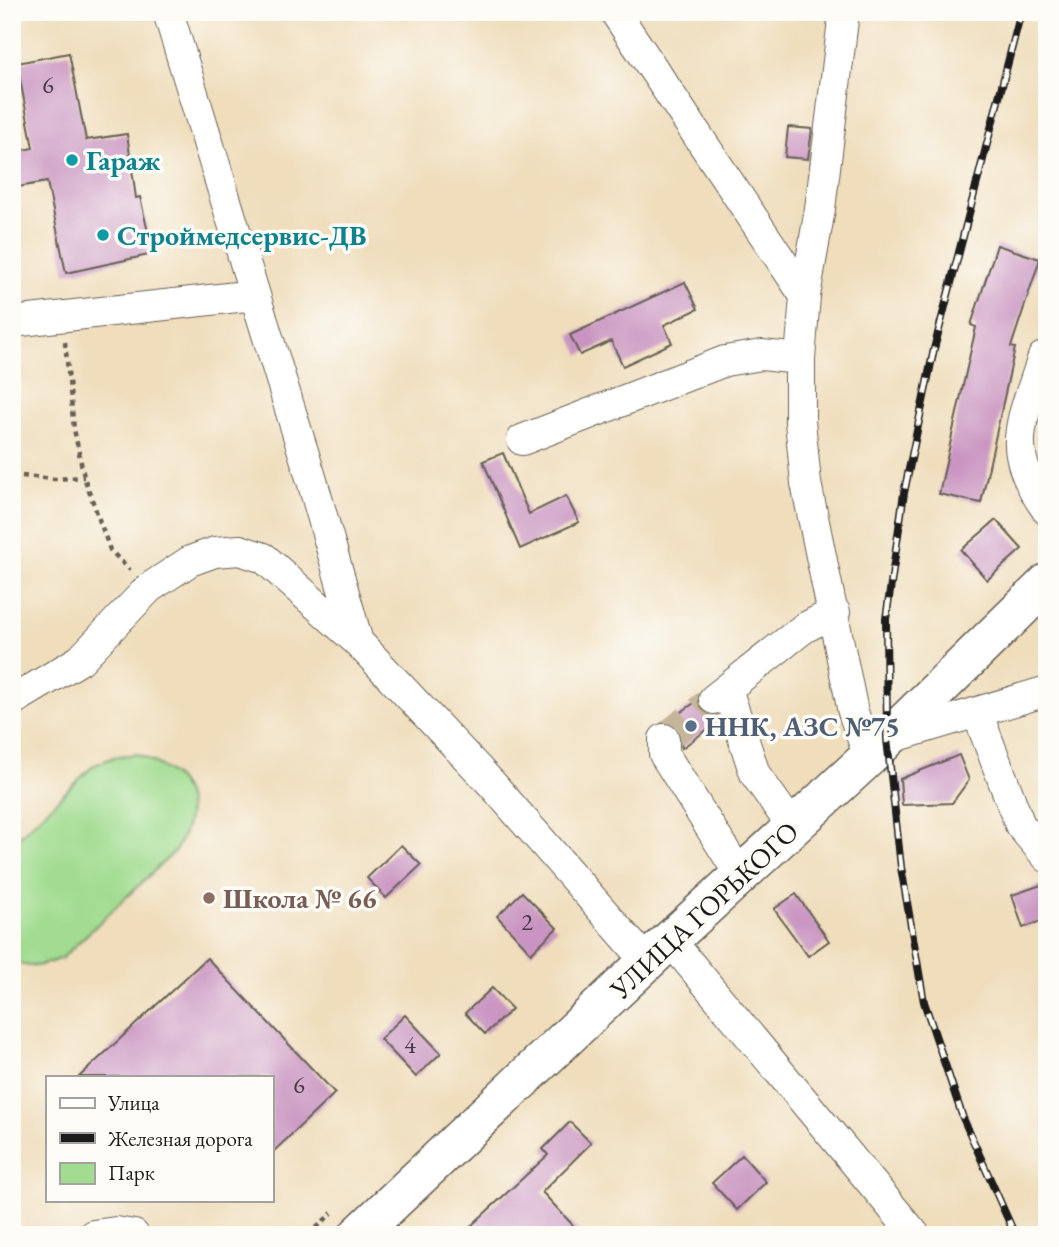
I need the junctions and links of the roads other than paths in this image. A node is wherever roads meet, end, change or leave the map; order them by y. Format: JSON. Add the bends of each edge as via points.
{"nodes":[{"id":1,"x":168,"y":12,"type":"edge"},
{"id":2,"x":615,"y":12,"type":"edge"},
{"id":3,"x":844,"y":12,"type":"edge"},
{"id":4,"x":255,"y":295,"type":"junction"},
{"id":5,"x":805,"y":296,"type":"junction"},
{"id":6,"x":12,"y":321,"type":"edge"},
{"id":7,"x":1043,"y":357,"type":"dead end"},
{"id":8,"x":800,"y":359,"type":"junction"},
{"id":9,"x":522,"y":440,"type":"dead end"},
{"id":10,"x":1047,"y":510,"type":"edge"},
{"id":11,"x":1047,"y":583,"type":"edge"},
{"id":12,"x":835,"y":612,"type":"junction"},
{"id":13,"x":358,"y":642,"type":"junction"},
{"id":14,"x":1047,"y":691,"type":"edge"},
{"id":15,"x":12,"y":701,"type":"edge"},
{"id":16,"x":977,"y":712,"type":"junction"},
{"id":17,"x":664,"y":739,"type":"dead end"},
{"id":18,"x":878,"y":748,"type":"junction"},
{"id":19,"x":792,"y":826,"type":"junction"},
{"id":20,"x":1047,"y":857,"type":"edge"},
{"id":21,"x":740,"y":875,"type":"junction"},
{"id":22,"x":659,"y":951,"type":"junction"},
{"id":23,"x":93,"y":1235,"type":"edge"},
{"id":24,"x":134,"y":1235,"type":"edge"},
{"id":25,"x":358,"y":1235,"type":"edge"},
{"id":26,"x":915,"y":1235,"type":"edge"}],
"edges":[{"from":1,"to":4,"type":"street"},
{"from":2,"to":5,"type":"street"},
{"from":3,"to":5,"type":"street"},
{"from":4,"to":6,"type":"street"},
{"from":4,"to":13,"type":"street"},
{"from":5,"to":8,"type":"street"},
{"from":7,"to":10,"type":"street","via":[[1018,434],[1023,471]]},
{"from":8,"to":9,"type":"street","via":[[762,355],[724,361]]},
{"from":8,"to":12,"type":"street","via":[[806,483]]},
{"from":11,"to":18,"type":"main road","name":"УЛИЦА ГОРЬКОГО"},
{"from":12,"to":18,"type":"street","via":[[853,712]]},
{"from":12,"to":19,"type":"street","via":[[804,628],[720,694],[755,774]]},
{"from":13,"to":15,"type":"street","via":[[264,558],[240,550],[215,552],[190,561],[149,588],[80,660]]},
{"from":13,"to":22,"type":"street"},
{"from":14,"to":16,"type":"street"},
{"from":16,"to":18,"type":"street"},
{"from":16,"to":20,"type":"street","via":[[1020,824]]},
{"from":17,"to":21,"type":"street","via":[[664,754]]},
{"from":18,"to":19,"type":"main road","name":"УЛИЦА ГОРЬКОГО"},
{"from":19,"to":21,"type":"main road","name":"УЛИЦА ГОРЬКОГО"},
{"from":21,"to":22,"type":"main road","name":"УЛИЦА ГОРЬКОГО"},
{"from":22,"to":25,"type":"main road","name":"УЛИЦА ГОРЬКОГО"},
{"from":22,"to":26,"type":"street"},
{"from":23,"to":24,"type":"street"}]}
